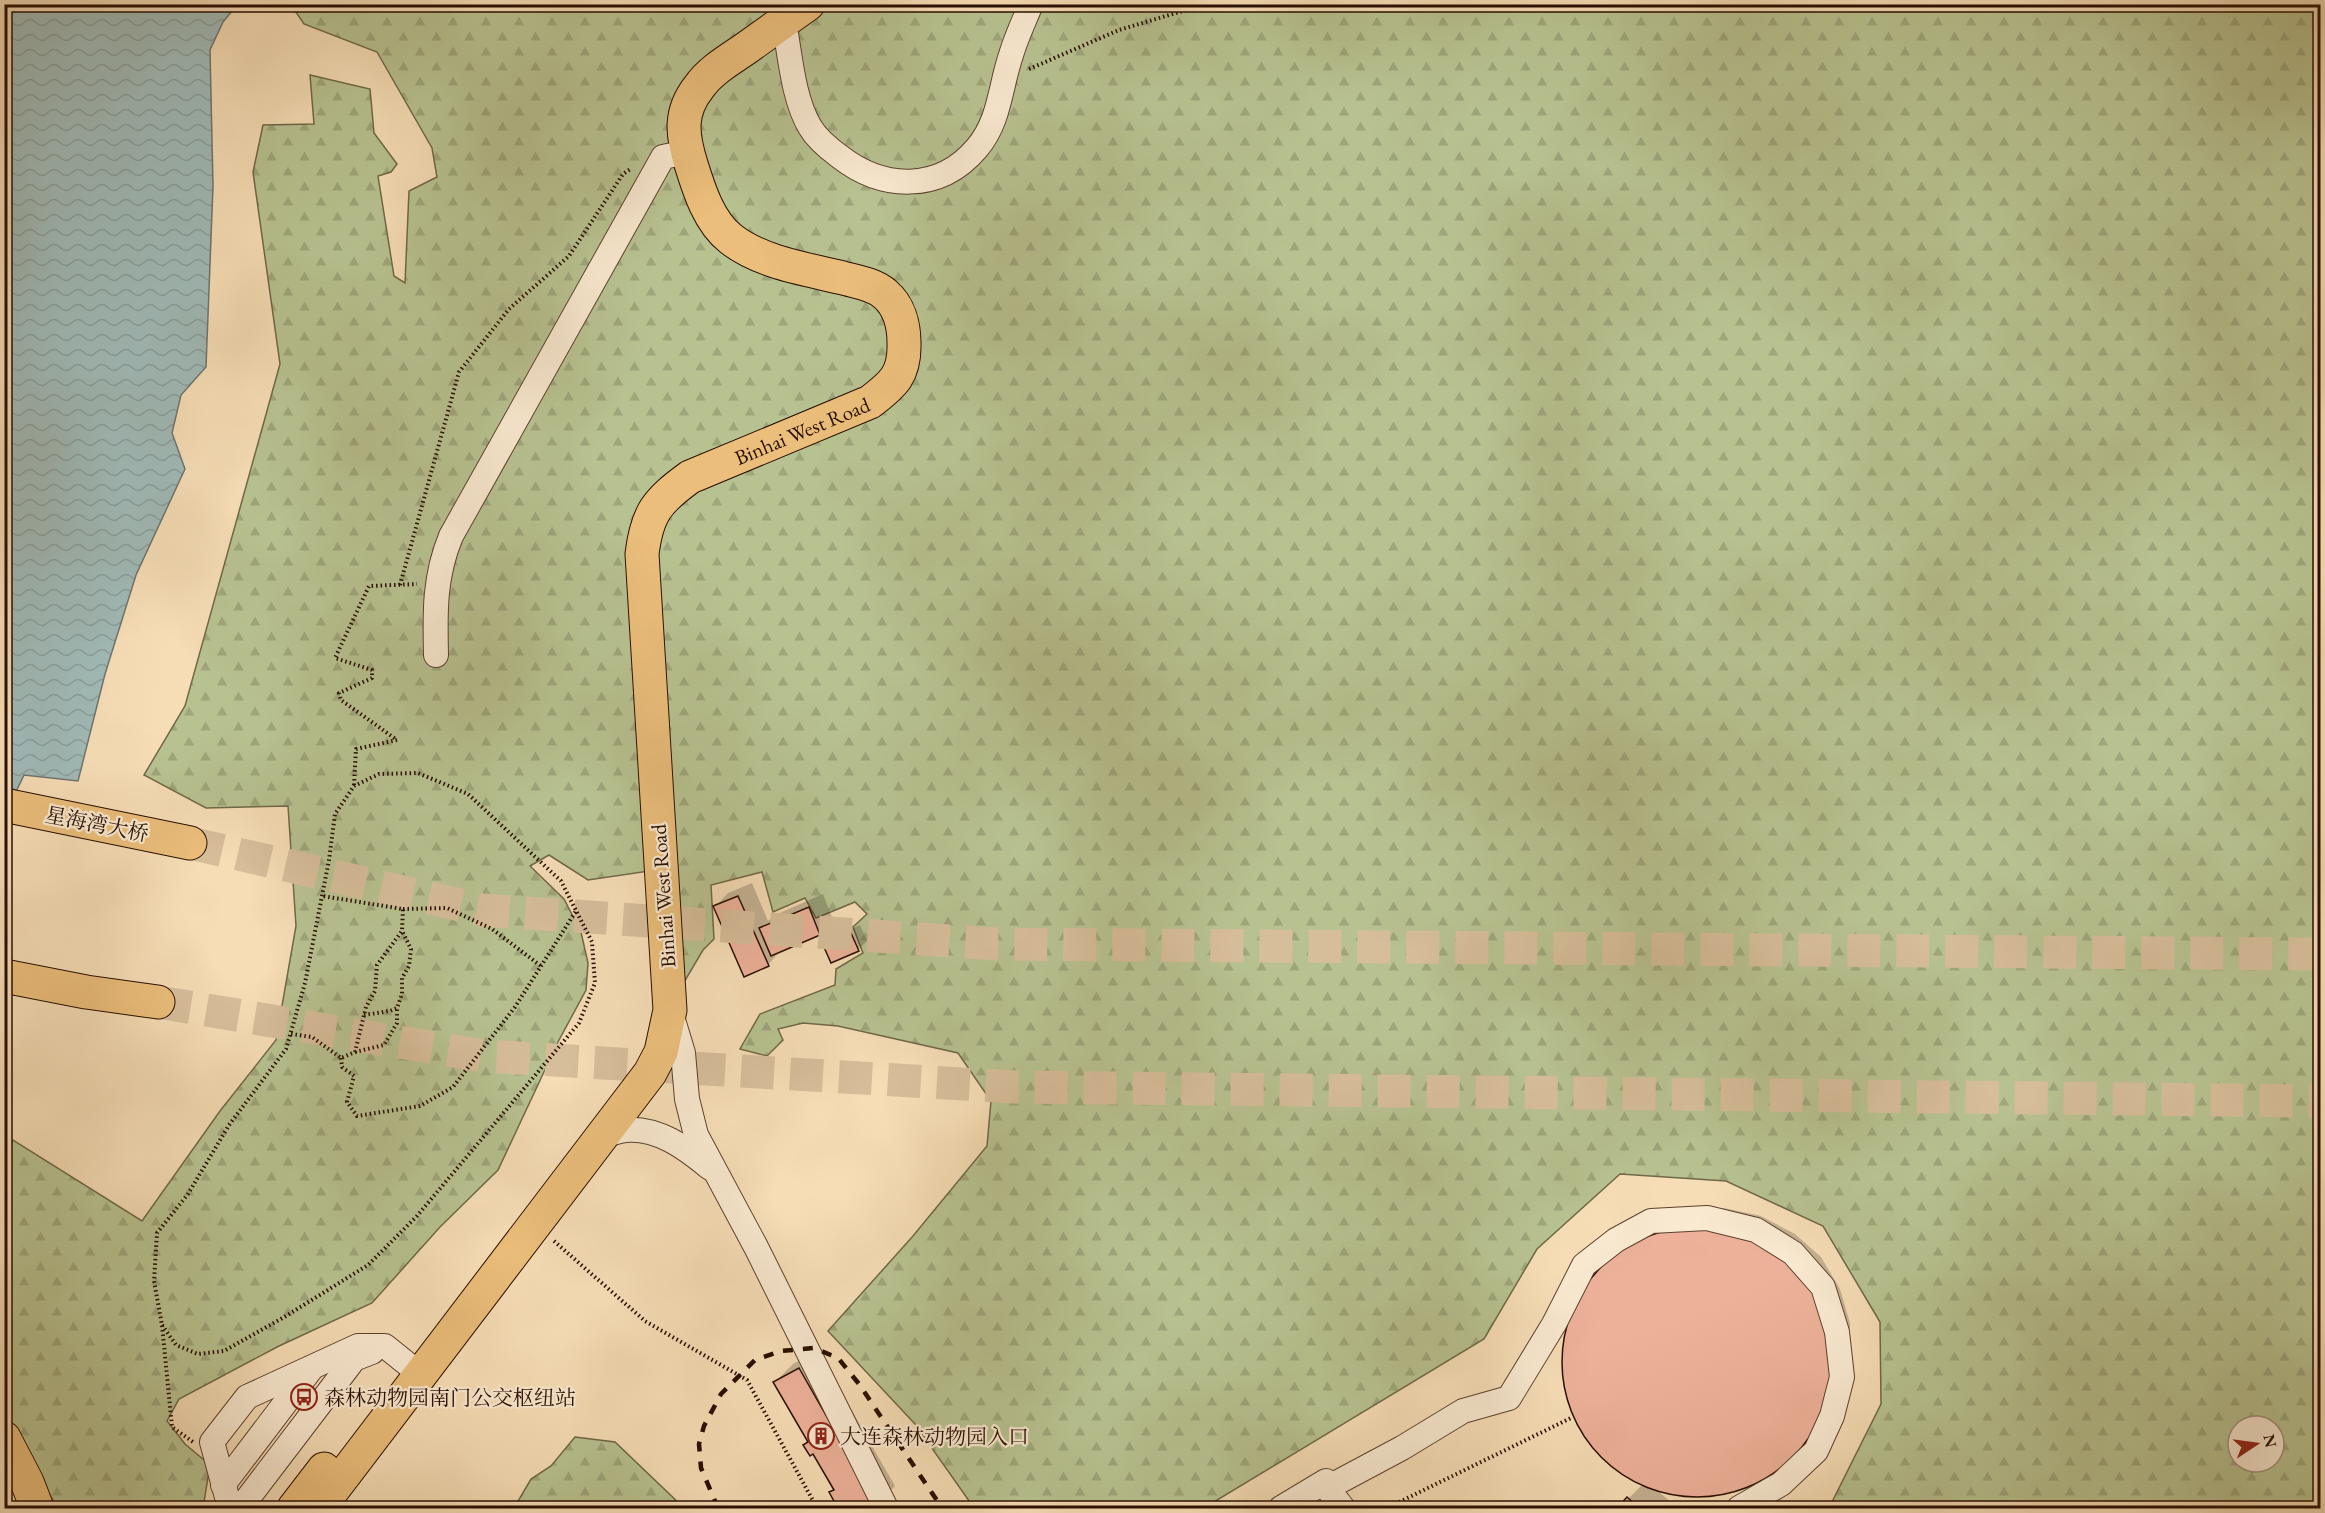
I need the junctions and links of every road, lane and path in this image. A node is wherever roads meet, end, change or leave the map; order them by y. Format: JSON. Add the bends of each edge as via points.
{"nodes":[{"id":1,"x":1031,"y":4,"type":"edge"},
{"id":2,"x":1190,"y":4,"type":"edge"},
{"id":3,"x":796,"y":13,"type":"edge"},
{"id":4,"x":1004,"y":80,"type":"junction"},
{"id":5,"x":675,"y":154,"type":"junction"},
{"id":6,"x":400,"y":585,"type":"junction"},
{"id":7,"x":437,"y":585,"type":"junction"},
{"id":8,"x":436,"y":656,"type":"dead end"},
{"id":9,"x":354,"y":786,"type":"junction"},
{"id":10,"x":4,"y":806,"type":"edge"},
{"id":11,"x":190,"y":843,"type":"tunnel mouth"},
{"id":12,"x":322,"y":896,"type":"junction"},
{"id":13,"x":403,"y":909,"type":"junction"},
{"id":14,"x":576,"y":911,"type":"junction"},
{"id":15,"x":402,"y":931,"type":"junction"},
{"id":16,"x":541,"y":966,"type":"junction"},
{"id":17,"x":4,"y":976,"type":"edge"},
{"id":18,"x":158,"y":1002,"type":"tunnel mouth"},
{"id":19,"x":397,"y":1008,"type":"junction"},
{"id":20,"x":670,"y":1010,"type":"junction"},
{"id":21,"x":364,"y":1015,"type":"junction"},
{"id":22,"x":291,"y":1034,"type":"junction"},
{"id":23,"x":355,"y":1052,"type":"junction"},
{"id":24,"x":341,"y":1058,"type":"junction"},
{"id":25,"x":602,"y":1137,"type":"junction"},
{"id":26,"x":716,"y":1174,"type":"junction"},
{"id":27,"x":535,"y":1225,"type":"junction"},
{"id":28,"x":162,"y":1325,"type":"junction"},
{"id":29,"x":358,"y":1346,"type":"junction"},
{"id":30,"x":404,"y":1361,"type":"junction"},
{"id":31,"x":313,"y":1366,"type":"junction"},
{"id":32,"x":1573,"y":1417,"type":"dead end"},
{"id":33,"x":4,"y":1438,"type":"edge"},
{"id":34,"x":217,"y":1461,"type":"junction"},
{"id":35,"x":1326,"y":1481,"type":"dead end"},
{"id":36,"x":232,"y":1501,"type":"edge"},
{"id":37,"x":37,"y":1509,"type":"edge"},
{"id":38,"x":259,"y":1509,"type":"edge"},
{"id":39,"x":294,"y":1509,"type":"edge"},
{"id":40,"x":319,"y":1509,"type":"edge"},
{"id":41,"x":817,"y":1509,"type":"edge"},
{"id":42,"x":886,"y":1509,"type":"edge"},
{"id":43,"x":1281,"y":1509,"type":"edge"},
{"id":44,"x":1343,"y":1509,"type":"edge"},
{"id":45,"x":1387,"y":1509,"type":"edge"},
{"id":46,"x":1739,"y":1509,"type":"edge"}],
"edges":[{"from":1,"to":4,"type":"street"},
{"from":2,"to":4,"type":"path","via":[[1186,10],[1119,30]]},
{"from":3,"to":4,"type":"street","via":[[800,105],[810,128],[845,161],[882,180],[923,181],[944,175],[961,163],[990,130]]},
{"from":3,"to":5,"type":"highway","name":"Binhai West Road","via":[[699,86],[687,105]]},
{"from":5,"to":6,"type":"path","via":[[641,162],[623,174],[569,256],[509,309],[459,372]]},
{"from":5,"to":7,"type":"street","via":[[451,536],[441,560]]},
{"from":5,"to":20,"type":"highway","name":"Binhai West Road","via":[[716,222],[748,250],[883,292],[901,318],[904,357],[900,374],[870,402],[690,477],[654,509],[645,530],[643,578]]},
{"from":6,"to":7,"type":"path"},
{"from":6,"to":9,"type":"path","via":[[369,586],[335,658],[372,670],[372,678],[339,693],[341,700],[397,740],[356,749]]},
{"from":7,"to":8,"type":"street"},
{"from":9,"to":12,"type":"path","via":[[335,814]]},
{"from":9,"to":14,"type":"path","via":[[379,774],[418,773],[468,794],[561,881]]},
{"from":10,"to":11,"type":"highway","name":"星海湾大桥"},
{"from":12,"to":13,"type":"path"},
{"from":12,"to":22,"type":"path"},
{"from":13,"to":15,"type":"path"},
{"from":13,"to":16,"type":"path","via":[[447,908],[492,929]]},
{"from":14,"to":16,"type":"path"},
{"from":14,"to":28,"type":"path","via":[[592,942],[595,983],[579,1023],[417,1216],[368,1265],[224,1351],[198,1354],[176,1345]]},
{"from":15,"to":19,"type":"path","via":[[411,949]]},
{"from":15,"to":21,"type":"path","via":[[377,966],[375,992]]},
{"from":16,"to":24,"type":"path","via":[[515,1007],[453,1087],[420,1106],[357,1116],[347,1102],[354,1076],[342,1067]]},
{"from":17,"to":18,"type":"highway"},
{"from":19,"to":21,"type":"path"},
{"from":19,"to":23,"type":"path","via":[[397,1023],[384,1045]]},
{"from":20,"to":25,"type":"highway","name":"Binhai West Road","via":[[661,1052],[650,1073]]},
{"from":20,"to":26,"type":"street","via":[[683,1053],[687,1100],[694,1126]]},
{"from":20,"to":30,"type":"highway","name":"Binhai West Road"},
{"from":21,"to":23,"type":"path"},
{"from":22,"to":24,"type":"path","via":[[312,1037]]},
{"from":22,"to":28,"type":"path","via":[[286,1049],[229,1125],[188,1194],[157,1233],[154,1281]]},
{"from":23,"to":24,"type":"path"},
{"from":25,"to":26,"type":"street","via":[[624,1130],[667,1138]]},
{"from":25,"to":27,"type":"highway","name":"Binhai West Road"},
{"from":26,"to":42,"type":"street"},
{"from":27,"to":30,"type":"highway","name":"Binhai West Road"},
{"from":27,"to":41,"type":"path","via":[[645,1321],[747,1380]]},
{"from":28,"to":34,"type":"path","via":[[172,1427]]},
{"from":29,"to":30,"type":"street"},
{"from":29,"to":31,"type":"street"},
{"from":29,"to":36,"type":"street","via":[[322,1378]]},
{"from":30,"to":36,"type":"street","via":[[354,1359],[248,1498]]},
{"from":30,"to":38,"type":"street"},
{"from":30,"to":39,"type":"highway","name":"Binhai West Road"},
{"from":30,"to":40,"type":"highway","name":"Binhai West Road"},
{"from":31,"to":34,"type":"street","via":[[247,1397],[212,1442]]},
{"from":31,"to":36,"type":"street"},
{"from":32,"to":45,"type":"path"},
{"from":33,"to":37,"type":"highway"},
{"from":34,"to":36,"type":"street"},
{"from":35,"to":43,"type":"street"},
{"from":44,"to":46,"type":"street","via":[[1327,1488],[1463,1411],[1509,1398],[1584,1265],[1616,1240],[1651,1221],[1707,1218],[1756,1230],[1793,1254],[1823,1287],[1837,1332],[1842,1377],[1832,1416],[1816,1451],[1781,1484]]}]}
